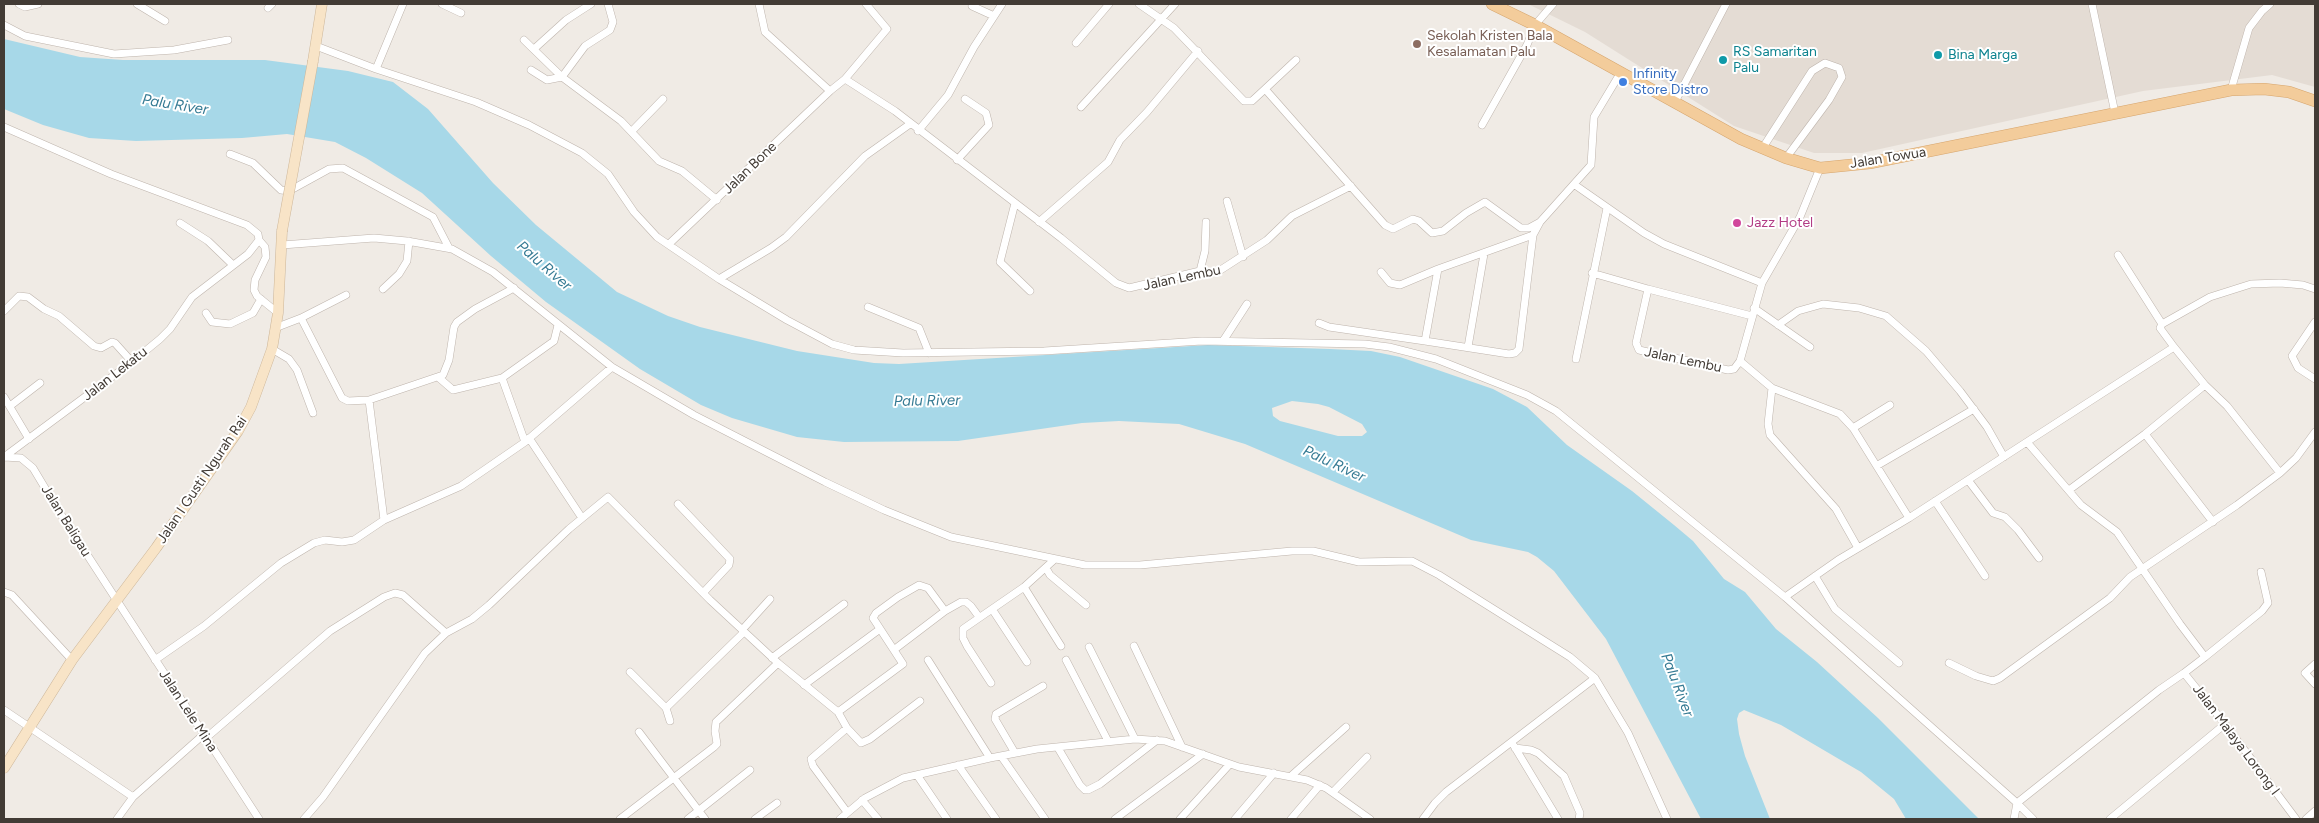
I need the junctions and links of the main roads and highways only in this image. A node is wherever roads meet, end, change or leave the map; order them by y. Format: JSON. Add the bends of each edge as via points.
{"nodes":[{"id":1,"x":322,"y":4,"type":"edge"},
{"id":2,"x":1492,"y":4,"type":"edge"},
{"id":3,"x":2315,"y":101,"type":"edge"},
{"id":4,"x":4,"y":768,"type":"edge"}],
"edges":[{"from":1,"to":4,"type":"main road","name":"Jalan I Gusti Ngurah Rai","bridge":true,"via":[[282,231],[278,313],[272,350],[259,390],[238,432],[72,660]]},
{"from":2,"to":3,"type":"main road","name":"Jalan Towua","via":[[1762,149],[1820,168],[1870,163],[2231,90],[2277,90]]}]}
